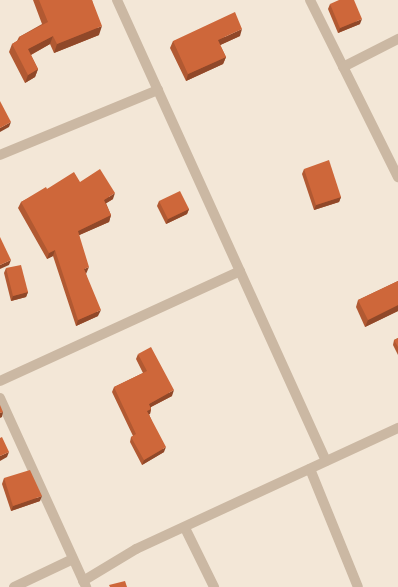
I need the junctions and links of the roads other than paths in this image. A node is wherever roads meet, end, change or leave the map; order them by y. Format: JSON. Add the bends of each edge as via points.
{"nodes":[{"id":1,"x":117,"y":0,"type":"edge"},
{"id":2,"x":310,"y":0,"type":"edge"},
{"id":3,"x":398,"y":39,"type":"edge"},
{"id":4,"x":343,"y":67,"type":"junction"},
{"id":5,"x":158,"y":90,"type":"junction"},
{"id":6,"x":0,"y":156,"type":"edge"},
{"id":7,"x":398,"y":177,"type":"edge"},
{"id":8,"x":240,"y":271,"type":"junction"},
{"id":9,"x":0,"y":381,"type":"edge"},
{"id":10,"x":0,"y":398,"type":"edge"},
{"id":11,"x":398,"y":428,"type":"edge"},
{"id":12,"x":326,"y":461,"type":"junction"},
{"id":13,"x":310,"y":468,"type":"junction"},
{"id":14,"x":185,"y":528,"type":"junction"},
{"id":15,"x":73,"y":559,"type":"junction"},
{"id":16,"x":85,"y":584,"type":"edge"},
{"id":17,"x":14,"y":587,"type":"edge"},
{"id":18,"x":214,"y":587,"type":"edge"},
{"id":19,"x":358,"y":587,"type":"edge"}],
"edges":[{"from":1,"to":5,"type":"street"},
{"from":2,"to":4,"type":"street"},
{"from":3,"to":4,"type":"street"},
{"from":4,"to":7,"type":"street"},
{"from":5,"to":6,"type":"street"},
{"from":5,"to":8,"type":"street"},
{"from":8,"to":9,"type":"street"},
{"from":8,"to":12,"type":"street"},
{"from":10,"to":15,"type":"street"},
{"from":11,"to":12,"type":"street"},
{"from":12,"to":13,"type":"street"},
{"from":13,"to":14,"type":"street"},
{"from":13,"to":19,"type":"street"},
{"from":14,"to":16,"type":"street","via":[[136,549]]},
{"from":14,"to":18,"type":"street"},
{"from":15,"to":16,"type":"street"},
{"from":15,"to":17,"type":"street"}]}
